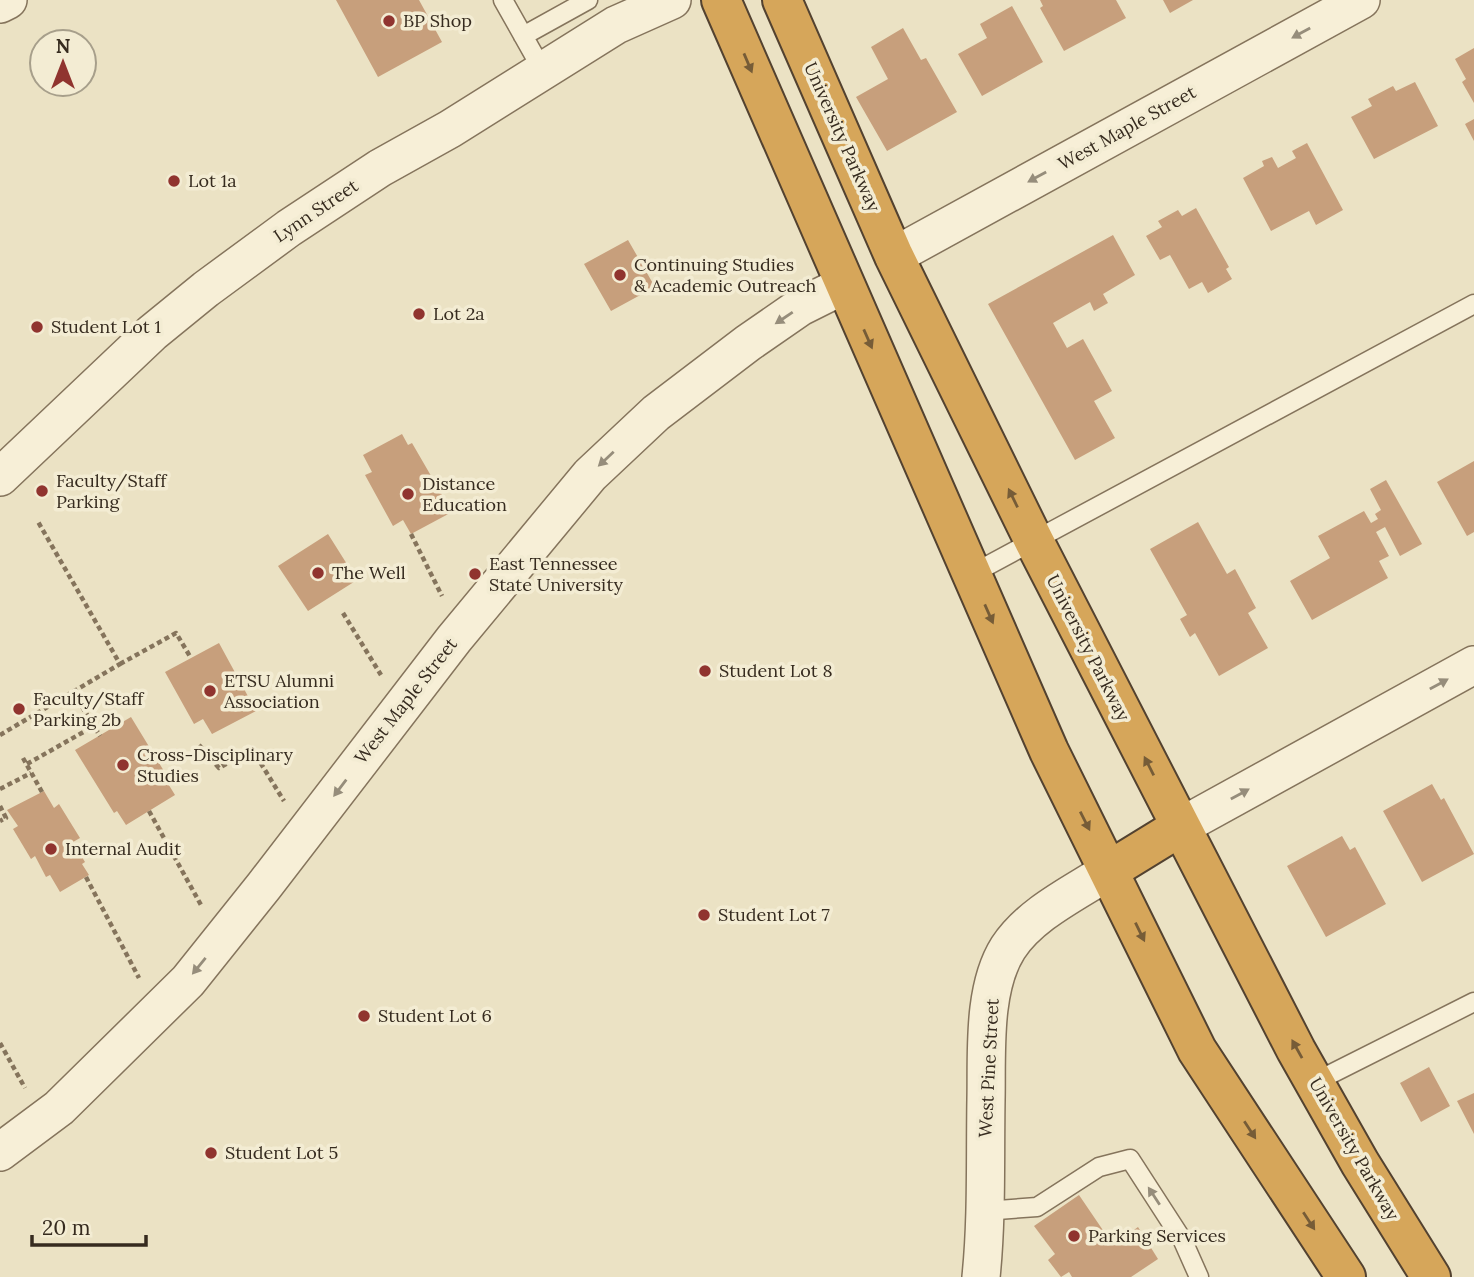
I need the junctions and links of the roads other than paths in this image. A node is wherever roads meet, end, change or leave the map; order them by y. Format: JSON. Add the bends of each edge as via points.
{"nodes":[{"id":1,"x":8,"y":0,"type":"edge"},
{"id":2,"x":503,"y":0,"type":"edge"},
{"id":3,"x":587,"y":0,"type":"edge"},
{"id":4,"x":672,"y":0,"type":"edge"},
{"id":5,"x":721,"y":0,"type":"edge"},
{"id":6,"x":782,"y":0,"type":"edge"},
{"id":7,"x":1361,"y":0,"type":"edge"},
{"id":8,"x":0,"y":4,"type":"edge"},
{"id":9,"x":523,"y":36,"type":"junction"},
{"id":10,"x":543,"y":71,"type":"junction"},
{"id":11,"x":894,"y":256,"type":"junction"},
{"id":12,"x":844,"y":285,"type":"junction"},
{"id":13,"x":1474,"y":304,"type":"edge"},
{"id":14,"x":0,"y":477,"type":"edge"},
{"id":15,"x":1034,"y":541,"type":"junction"},
{"id":16,"x":972,"y":574,"type":"junction"},
{"id":17,"x":1474,"y":665,"type":"edge"},
{"id":18,"x":1180,"y":827,"type":"junction"},
{"id":19,"x":1110,"y":870,"type":"junction"},
{"id":20,"x":1474,"y":1002,"type":"edge"},
{"id":21,"x":1315,"y":1082,"type":"junction"},
{"id":22,"x":0,"y":1152,"type":"edge"},
{"id":23,"x":984,"y":1211,"type":"junction"},
{"id":24,"x":981,"y":1277,"type":"edge"},
{"id":25,"x":1199,"y":1277,"type":"edge"},
{"id":26,"x":1346,"y":1277,"type":"edge"},
{"id":27,"x":1431,"y":1277,"type":"edge"}],
"edges":[{"from":1,"to":8,"type":"street"},
{"from":2,"to":9,"type":"lane"},
{"from":3,"to":9,"type":"lane"},
{"from":4,"to":10,"type":"street","name":"Lynn Street","via":[[616,25]]},
{"from":5,"to":12,"type":"highway","one_way":true},
{"from":6,"to":11,"type":"highway","name":"University Parkway"},
{"from":7,"to":11,"type":"street","name":"West Maple Street","one_way":true},
{"from":9,"to":10,"type":"lane"},
{"from":10,"to":14,"type":"street","name":"Lynn Street","via":[[380,168],[206,289],[152,333]]},
{"from":15,"to":11,"type":"highway","name":"University Parkway","one_way":true},
{"from":12,"to":16,"type":"highway","one_way":true},
{"from":12,"to":22,"type":"street","name":"West Maple Street","one_way":true,"via":[[800,307],[748,342],[656,413],[590,475],[454,639],[188,981],[59,1108]]},
{"from":13,"to":15,"type":"lane"},
{"from":15,"to":16,"type":"lane"},
{"from":18,"to":15,"type":"highway","name":"University Parkway","one_way":true},
{"from":16,"to":19,"type":"highway","one_way":true,"via":[[1049,751]]},
{"from":18,"to":17,"type":"street","one_way":true},
{"from":18,"to":19,"type":"highway"},
{"from":21,"to":18,"type":"highway","name":"University Parkway","one_way":true},
{"from":19,"to":23,"type":"street","name":"West Pine Street","via":[[1030,922],[1008,949],[996,976],[989,1006]]},
{"from":19,"to":26,"type":"highway","one_way":true,"via":[[1198,1050]]},
{"from":20,"to":21,"type":"lane"},
{"from":21,"to":27,"type":"highway","name":"University Parkway"},
{"from":23,"to":24,"type":"street","name":"West Pine Street"},
{"from":25,"to":23,"type":"lane","one_way":true,"via":[[1183,1241],[1130,1160],[1098,1167],[1037,1206]]}]}
